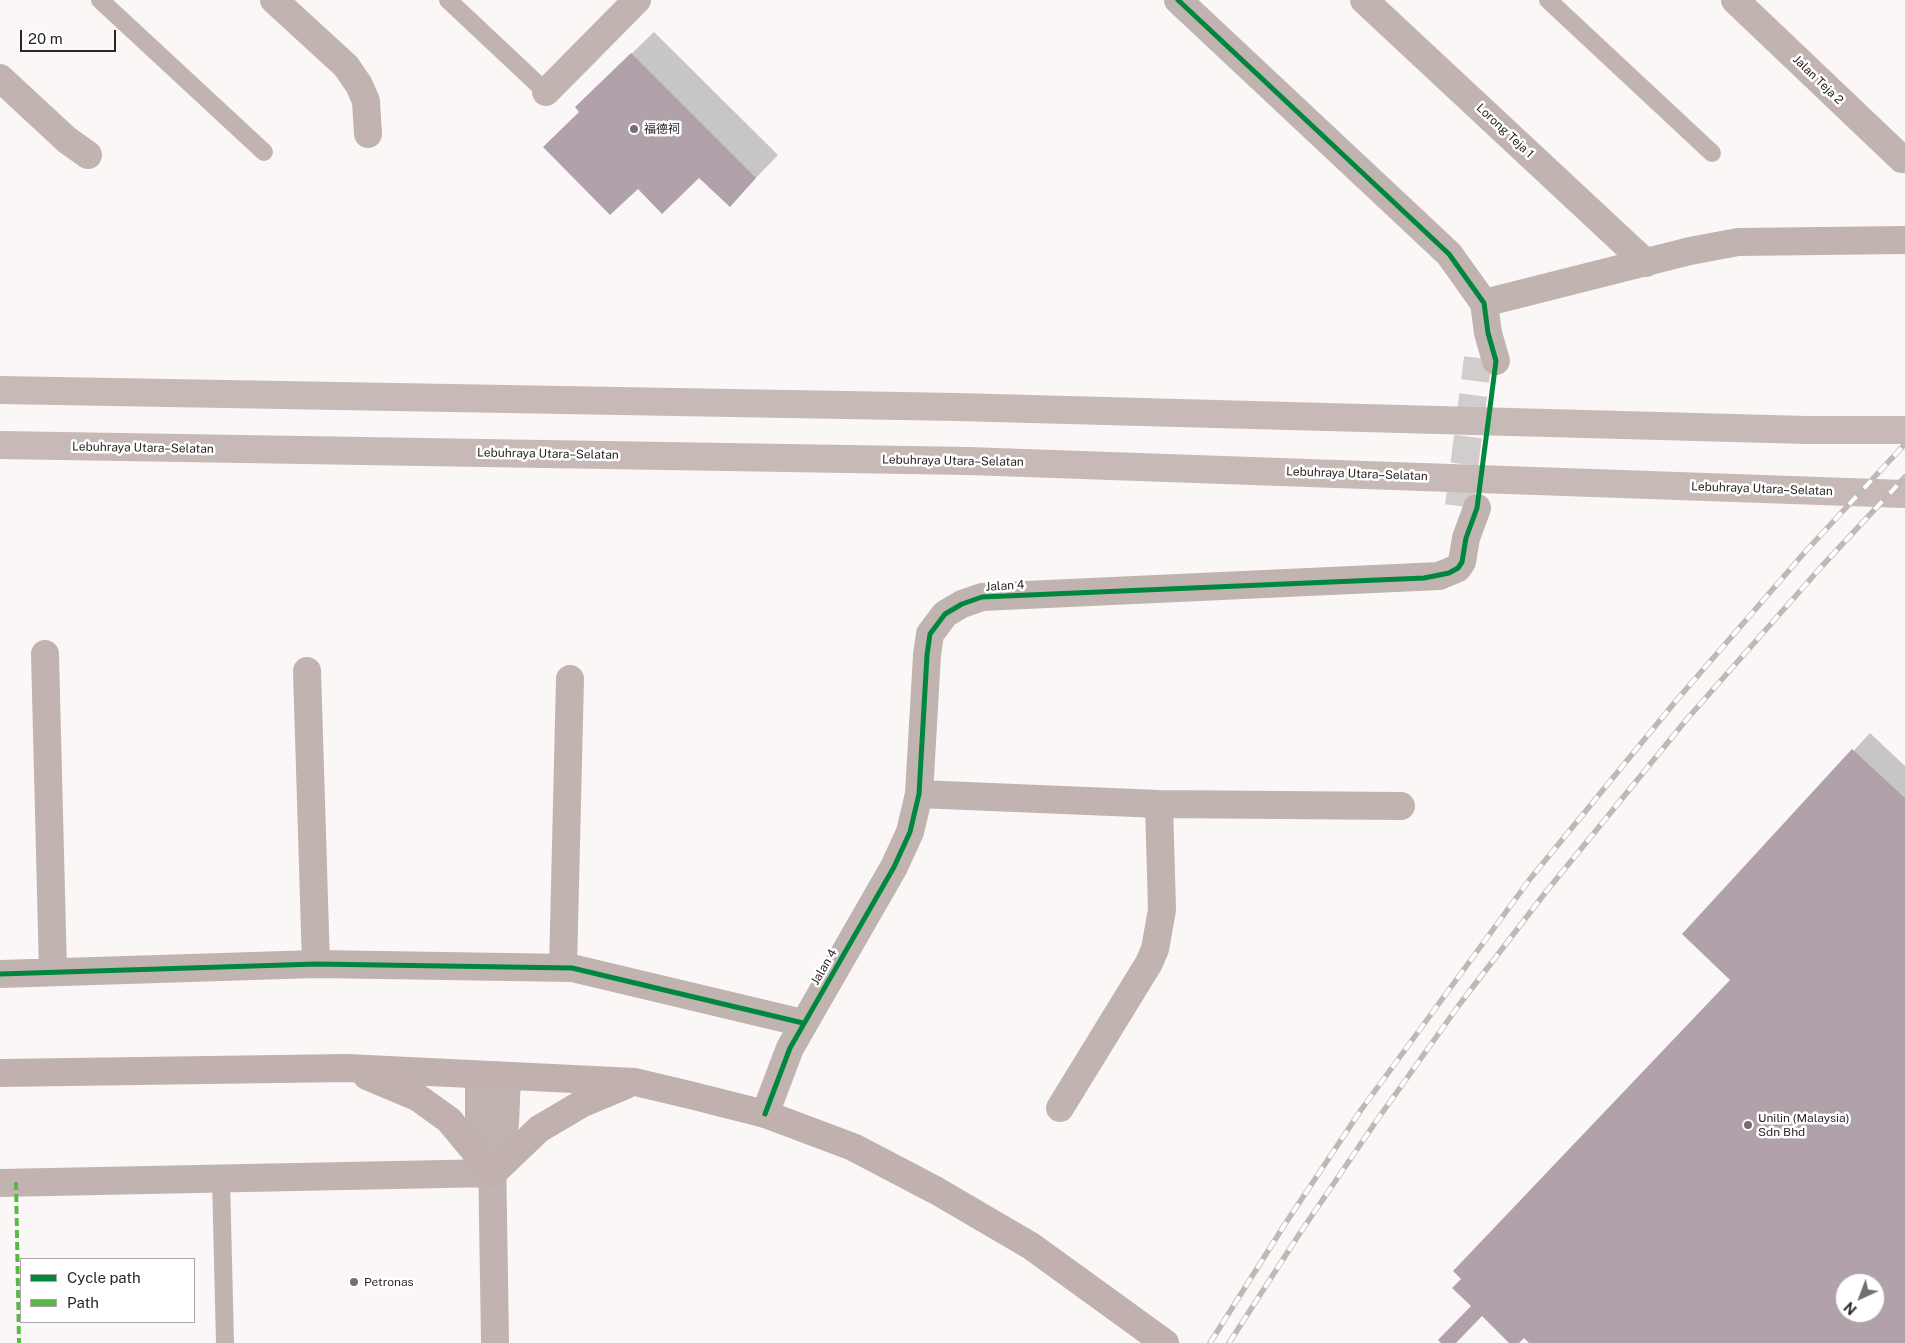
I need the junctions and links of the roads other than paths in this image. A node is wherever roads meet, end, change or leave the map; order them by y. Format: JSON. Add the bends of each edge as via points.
{"nodes":[{"id":1,"x":100,"y":0,"type":"edge"},
{"id":2,"x":274,"y":0,"type":"edge"},
{"id":3,"x":448,"y":0,"type":"edge"},
{"id":4,"x":1178,"y":0,"type":"edge"},
{"id":5,"x":1364,"y":0,"type":"edge"},
{"id":6,"x":1548,"y":0,"type":"edge"},
{"id":7,"x":1734,"y":0,"type":"edge"},
{"id":8,"x":632,"y":1,"type":"edge"},
{"id":9,"x":0,"y":78,"type":"edge"},
{"id":10,"x":546,"y":92,"type":"joint"},
{"id":11,"x":368,"y":134,"type":"dead end"},
{"id":12,"x":264,"y":152,"type":"dead end"},
{"id":13,"x":1712,"y":153,"type":"dead end"},
{"id":14,"x":88,"y":155,"type":"dead end"},
{"id":15,"x":1902,"y":159,"type":"dead end"},
{"id":16,"x":1905,"y":240,"type":"edge"},
{"id":17,"x":1646,"y":263,"type":"junction"},
{"id":18,"x":1484,"y":303,"type":"junction"},
{"id":19,"x":1487,"y":350,"type":"tunnel mouth"},
{"id":20,"x":0,"y":390,"type":"edge"},
{"id":21,"x":1905,"y":430,"type":"edge"},
{"id":22,"x":0,"y":445,"type":"edge"},
{"id":23,"x":1905,"y":494,"type":"edge"},
{"id":24,"x":1468,"y":507,"type":"tunnel mouth"},
{"id":25,"x":45,"y":654,"type":"dead end"},
{"id":26,"x":307,"y":671,"type":"dead end"},
{"id":27,"x":570,"y":679,"type":"dead end"},
{"id":28,"x":920,"y":794,"type":"junction"},
{"id":29,"x":1159,"y":804,"type":"junction"},
{"id":30,"x":1401,"y":806,"type":"dead end"},
{"id":31,"x":316,"y":964,"type":"junction"},
{"id":32,"x":563,"y":968,"type":"junction"},
{"id":33,"x":53,"y":972,"type":"junction"},
{"id":34,"x":0,"y":974,"type":"edge"},
{"id":35,"x":803,"y":1023,"type":"junction"},
{"id":36,"x":347,"y":1068,"type":"junction"},
{"id":37,"x":0,"y":1073,"type":"edge"},
{"id":38,"x":479,"y":1076,"type":"junction"},
{"id":39,"x":508,"y":1077,"type":"junction"},
{"id":40,"x":635,"y":1082,"type":"junction"},
{"id":41,"x":1060,"y":1108,"type":"dead end"},
{"id":42,"x":765,"y":1114,"type":"junction"},
{"id":43,"x":493,"y":1162,"type":"junction"},
{"id":44,"x":221,"y":1178,"type":"junction"},
{"id":45,"x":0,"y":1182,"type":"edge"},
{"id":46,"x":225,"y":1343,"type":"edge"},
{"id":47,"x":495,"y":1343,"type":"edge"},
{"id":48,"x":1164,"y":1343,"type":"edge"}],
"edges":[{"from":1,"to":12,"type":"lane"},
{"from":2,"to":11,"type":"street","via":[[346,66],[366,101]]},
{"from":3,"to":10,"type":"lane"},
{"from":4,"to":18,"type":"street","via":[[1449,254]]},
{"from":5,"to":17,"type":"street","name":"Lorong Teja 1"},
{"from":6,"to":13,"type":"lane"},
{"from":7,"to":15,"type":"street","name":"Jalan Teja 2"},
{"from":8,"to":10,"type":"street"},
{"from":9,"to":14,"type":"street","via":[[67,140]]},
{"from":16,"to":17,"type":"street","via":[[1738,242]]},
{"from":17,"to":18,"type":"street"},
{"from":18,"to":19,"type":"street"},
{"from":20,"to":21,"type":"highway","via":[[947,407]]},
{"from":22,"to":23,"type":"highway","name":"Lebuhraya Utara–Selatan","via":[[958,460]]},
{"from":24,"to":28,"type":"street","name":"Jalan 4","via":[[1462,562],[1458,568],[1439,576],[982,597],[962,604],[944,614],[930,634]]},
{"from":25,"to":33,"type":"street"},
{"from":26,"to":31,"type":"street"},
{"from":27,"to":32,"type":"street"},
{"from":28,"to":29,"type":"street"},
{"from":28,"to":35,"type":"street","name":"Jalan 4","via":[[910,832],[894,867]]},
{"from":29,"to":30,"type":"street"},
{"from":29,"to":41,"type":"street","via":[[1162,910],[1154,949],[1149,963]]},
{"from":31,"to":32,"type":"street"},
{"from":31,"to":33,"type":"street"},
{"from":32,"to":35,"type":"street"},
{"from":33,"to":34,"type":"street"},
{"from":35,"to":42,"type":"street","name":"Jalan 4"},
{"from":36,"to":37,"type":"main road"},
{"from":36,"to":38,"type":"main road"},
{"from":36,"to":43,"type":"main road","via":[[417,1097],[449,1120]]},
{"from":38,"to":39,"type":"main road"},
{"from":38,"to":43,"type":"street","via":[[479,1121]]},
{"from":39,"to":40,"type":"main road"},
{"from":39,"to":43,"type":"street","via":[[505,1124]]},
{"from":40,"to":42,"type":"main road"},
{"from":40,"to":43,"type":"main road","via":[[583,1103]]},
{"from":42,"to":48,"type":"main road","via":[[853,1147],[938,1191],[1031,1246]]},
{"from":43,"to":44,"type":"street"},
{"from":43,"to":47,"type":"street"},
{"from":44,"to":45,"type":"street"},
{"from":44,"to":46,"type":"lane"}]}
